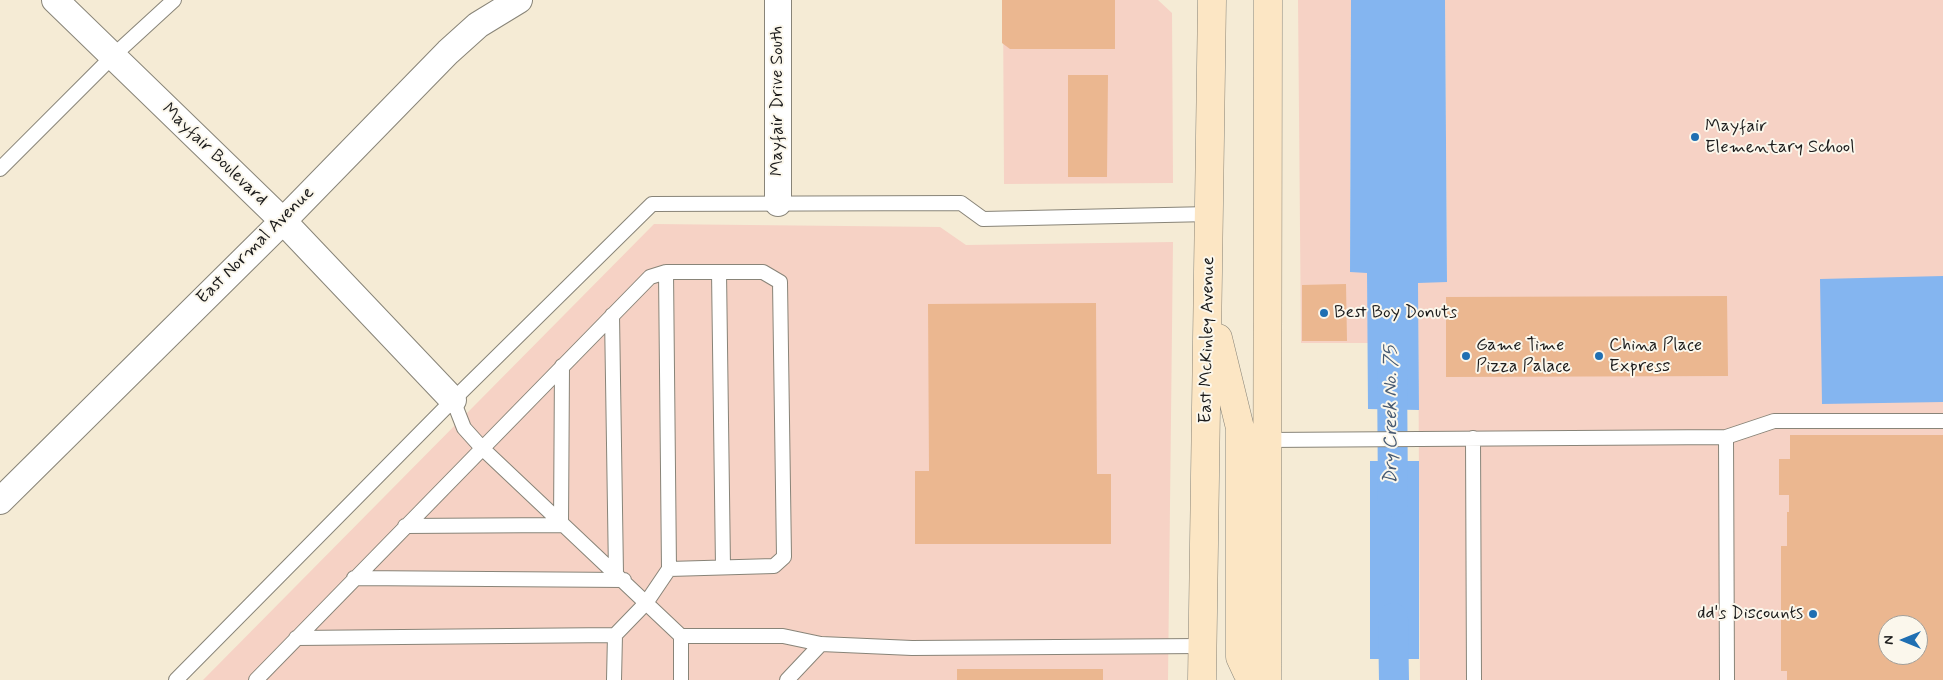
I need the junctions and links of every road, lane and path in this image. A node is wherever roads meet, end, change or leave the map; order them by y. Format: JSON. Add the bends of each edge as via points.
{"nodes":[{"id":1,"x":55,"y":0,"type":"edge"},
{"id":2,"x":174,"y":0,"type":"edge"},
{"id":3,"x":519,"y":0,"type":"edge"},
{"id":4,"x":778,"y":0,"type":"edge"},
{"id":5,"x":1212,"y":0,"type":"edge"},
{"id":6,"x":1268,"y":0,"type":"edge"},
{"id":7,"x":113,"y":56,"type":"junction"},
{"id":8,"x":0,"y":169,"type":"edge"},
{"id":9,"x":778,"y":203,"type":"junction"},
{"id":10,"x":1210,"y":214,"type":"junction"},
{"id":11,"x":283,"y":221,"type":"junction"},
{"id":12,"x":666,"y":272,"type":"junction"},
{"id":13,"x":719,"y":272,"type":"junction"},
{"id":14,"x":1208,"y":300,"type":"junction"},
{"id":15,"x":612,"y":315,"type":"junction"},
{"id":16,"x":562,"y":366,"type":"junction"},
{"id":17,"x":453,"y":400,"type":"junction"},
{"id":18,"x":1943,"y":421,"type":"edge"},
{"id":19,"x":1726,"y":437,"type":"junction"},
{"id":20,"x":1473,"y":438,"type":"junction"},
{"id":21,"x":1266,"y":440,"type":"junction"},
{"id":22,"x":482,"y":448,"type":"junction"},
{"id":23,"x":0,"y":501,"type":"edge"},
{"id":24,"x":562,"y":525,"type":"junction"},
{"id":25,"x":405,"y":526,"type":"junction"},
{"id":26,"x":723,"y":567,"type":"junction"},
{"id":27,"x":670,"y":569,"type":"junction"},
{"id":28,"x":620,"y":577,"type":"junction"},
{"id":29,"x":354,"y":578,"type":"junction"},
{"id":30,"x":646,"y":603,"type":"junction"},
{"id":31,"x":615,"y":635,"type":"junction"},
{"id":32,"x":681,"y":636,"type":"junction"},
{"id":33,"x":296,"y":638,"type":"junction"},
{"id":34,"x":821,"y":644,"type":"junction"},
{"id":35,"x":1202,"y":646,"type":"junction"},
{"id":36,"x":176,"y":680,"type":"edge"},
{"id":37,"x":256,"y":680,"type":"edge"},
{"id":38,"x":614,"y":680,"type":"edge"},
{"id":39,"x":681,"y":680,"type":"edge"},
{"id":40,"x":787,"y":680,"type":"edge"},
{"id":41,"x":1202,"y":680,"type":"edge"},
{"id":42,"x":1234,"y":680,"type":"edge"},
{"id":43,"x":1254,"y":680,"type":"edge"},
{"id":44,"x":1267,"y":680,"type":"edge"},
{"id":45,"x":1474,"y":680,"type":"edge"},
{"id":46,"x":1727,"y":680,"type":"edge"}],
"edges":[{"from":1,"to":7,"type":"street","name":"Mayfair Boulevard"},
{"from":2,"to":7,"type":"lane"},
{"from":3,"to":11,"type":"street","name":"East Normal Avenue","via":[[478,25],[448,52]]},
{"from":4,"to":9,"type":"street","name":"Mayfair Drive South"},
{"from":5,"to":10,"type":"main road","name":"East McKinley Avenue"},
{"from":6,"to":21,"type":"main road"},
{"from":7,"to":8,"type":"lane"},
{"from":7,"to":11,"type":"street","name":"Mayfair Boulevard"},
{"from":9,"to":10,"type":"lane","via":[[961,203],[983,219]]},
{"from":9,"to":17,"type":"lane","via":[[652,204]]},
{"from":10,"to":14,"type":"main road","name":"East McKinley Avenue"},
{"from":11,"to":17,"type":"street","name":"Mayfair Boulevard"},
{"from":11,"to":23,"type":"street","name":"East Normal Avenue"},
{"from":12,"to":13,"type":"lane"},
{"from":12,"to":15,"type":"lane","via":[[650,277]]},
{"from":12,"to":27,"type":"lane"},
{"from":13,"to":26,"type":"lane"},
{"from":13,"to":26,"type":"lane","via":[[762,272],[780,282],[784,557],[774,566]]},
{"from":14,"to":35,"type":"main road","name":"East McKinley Avenue"},
{"from":14,"to":43,"type":"main road","via":[[1240,428],[1240,657]]},
{"from":15,"to":16,"type":"lane"},
{"from":15,"to":28,"type":"lane"},
{"from":16,"to":22,"type":"lane"},
{"from":16,"to":24,"type":"lane"},
{"from":17,"to":22,"type":"lane","via":[[464,428]]},
{"from":17,"to":36,"type":"lane"},
{"from":18,"to":19,"type":"lane","via":[[1774,421]]},
{"from":19,"to":20,"type":"lane"},
{"from":19,"to":46,"type":"lane"},
{"from":20,"to":21,"type":"lane"},
{"from":20,"to":45,"type":"lane"},
{"from":21,"to":44,"type":"main road"},
{"from":22,"to":24,"type":"lane"},
{"from":22,"to":25,"type":"lane"},
{"from":24,"to":25,"type":"lane"},
{"from":24,"to":28,"type":"lane"},
{"from":25,"to":29,"type":"lane"},
{"from":26,"to":27,"type":"lane"},
{"from":27,"to":30,"type":"lane"},
{"from":28,"to":29,"type":"lane"},
{"from":28,"to":30,"type":"lane"},
{"from":29,"to":33,"type":"lane"},
{"from":30,"to":31,"type":"lane"},
{"from":30,"to":32,"type":"lane"},
{"from":31,"to":33,"type":"lane"},
{"from":31,"to":38,"type":"lane"},
{"from":32,"to":34,"type":"lane","via":[[783,636]]},
{"from":32,"to":39,"type":"lane"},
{"from":33,"to":37,"type":"lane"},
{"from":34,"to":35,"type":"lane","via":[[912,648]]},
{"from":34,"to":40,"type":"lane"},
{"from":35,"to":41,"type":"main road","name":"East McKinley Avenue"},
{"from":35,"to":42,"type":"main road","via":[[1218,654]]}]}
